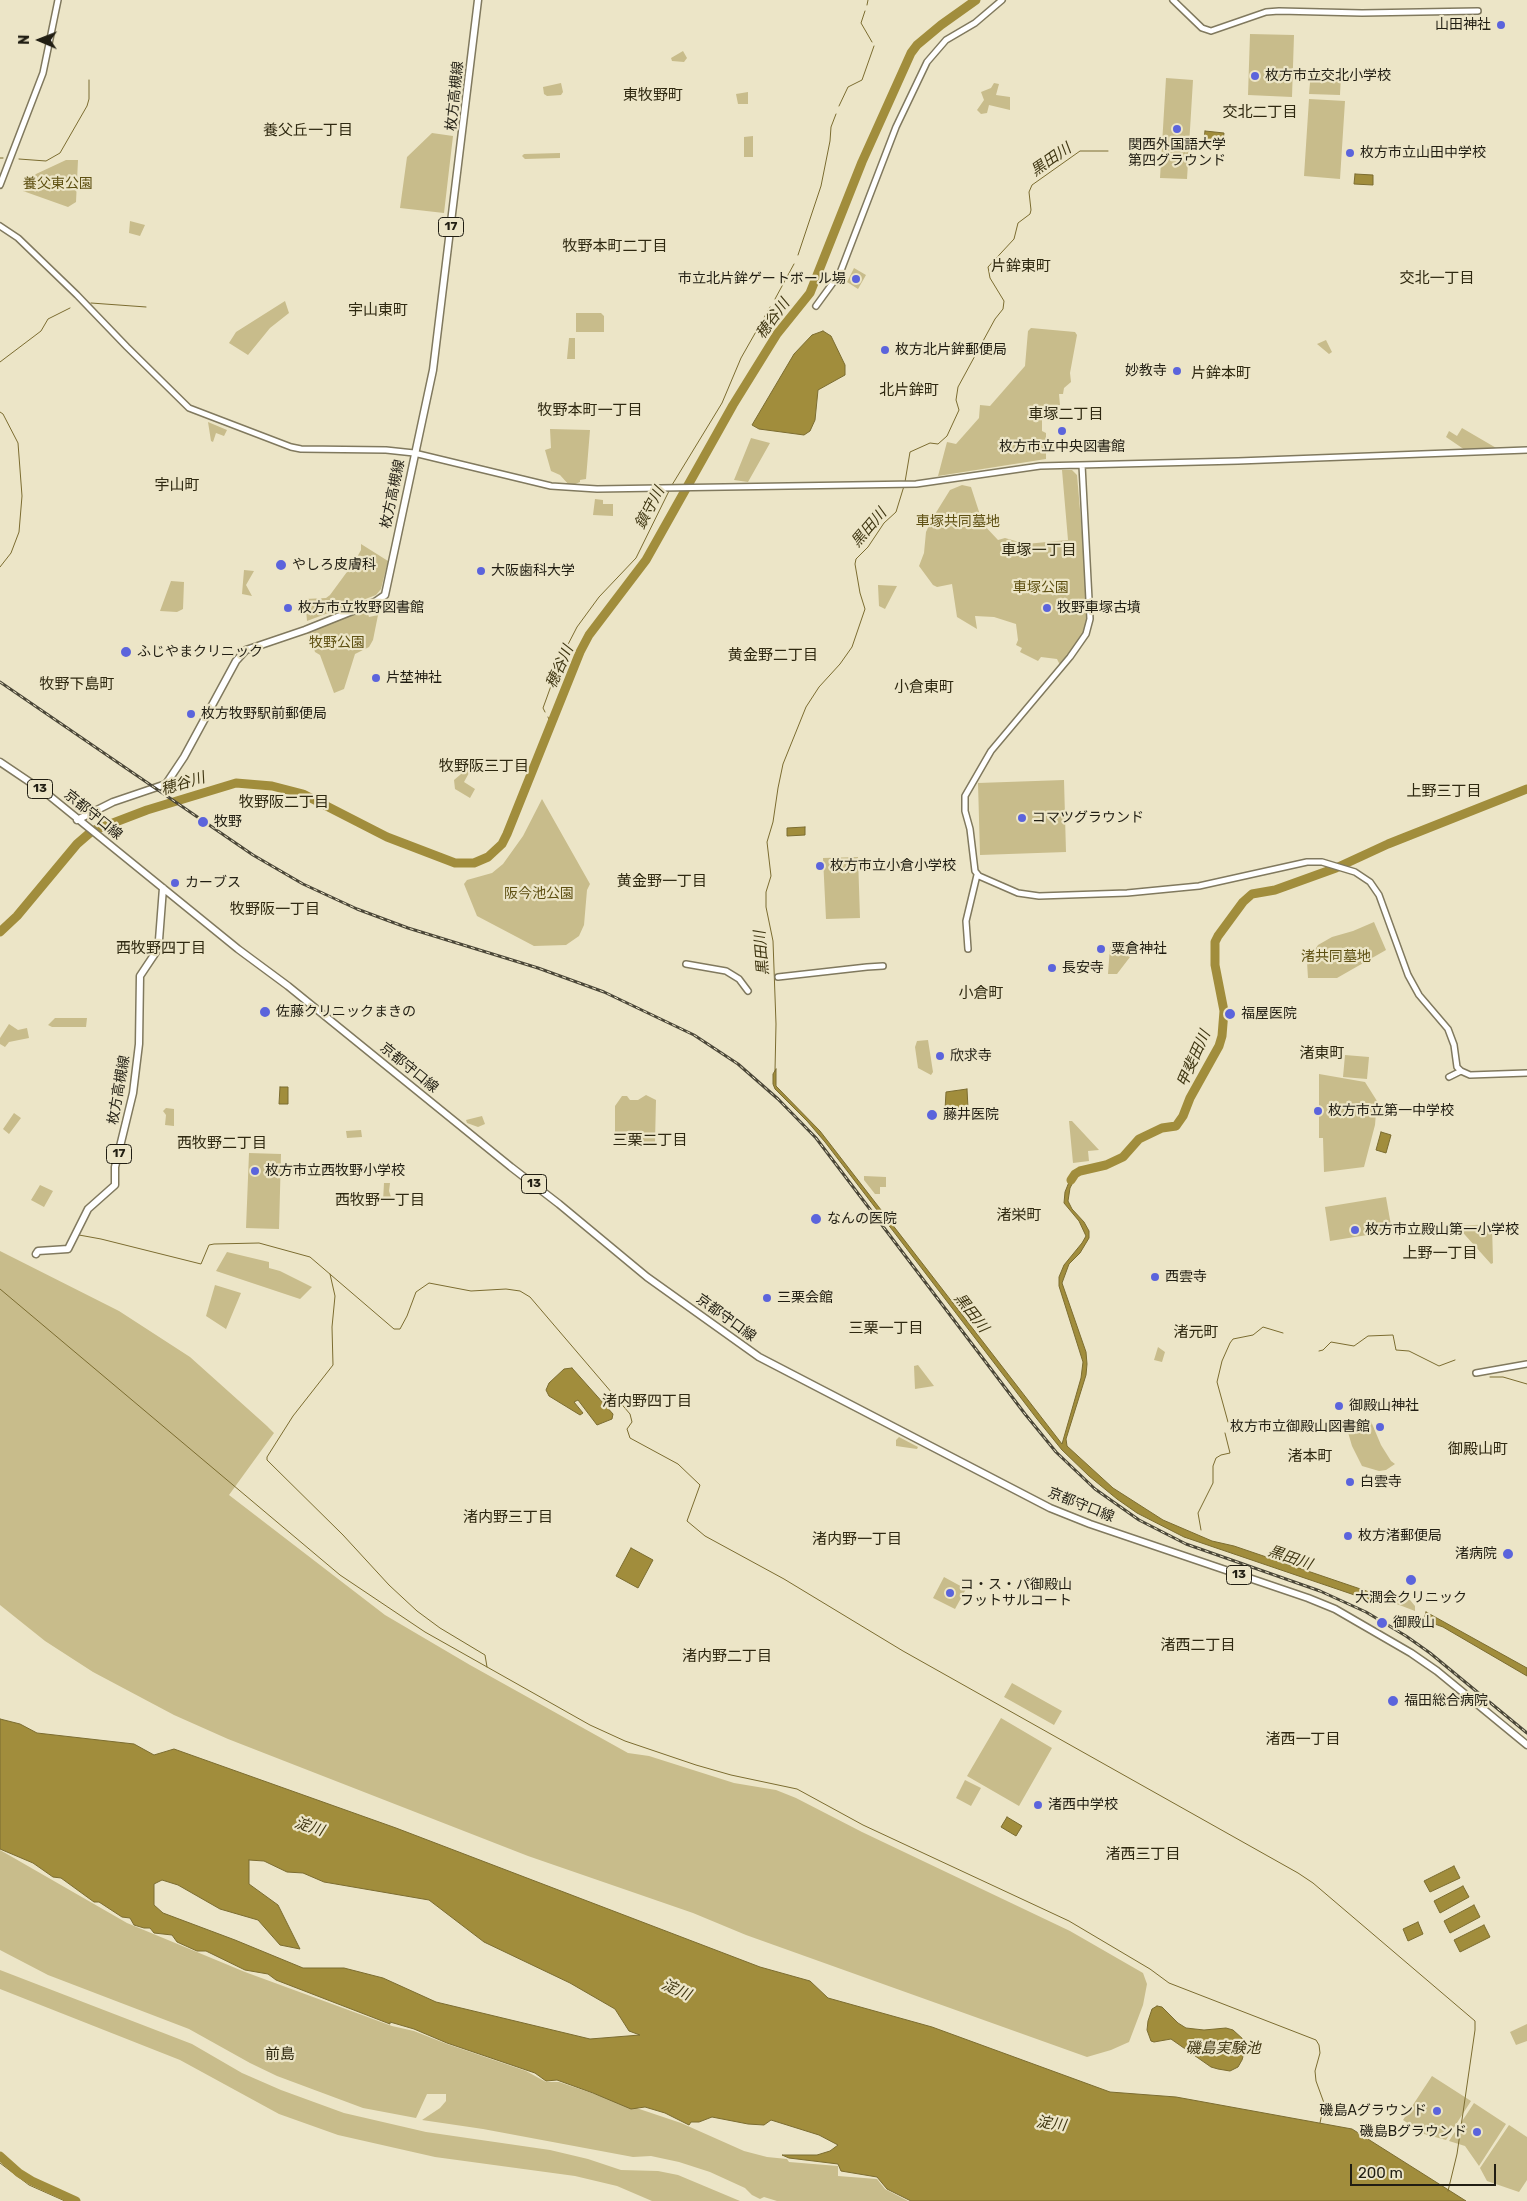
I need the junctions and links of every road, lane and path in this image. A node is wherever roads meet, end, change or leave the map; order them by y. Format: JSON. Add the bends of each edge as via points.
{"nodes":[{"id":1,"x":58,"y":0,"type":"edge"},
{"id":2,"x":478,"y":0,"type":"edge"},
{"id":3,"x":1002,"y":0,"type":"edge"},
{"id":4,"x":1173,"y":0,"type":"edge"},
{"id":5,"x":1478,"y":11,"type":"dead end"},
{"id":6,"x":0,"y":185,"type":"edge"},
{"id":7,"x":0,"y":226,"type":"edge"},
{"id":8,"x":816,"y":306,"type":"dead end"},
{"id":9,"x":1527,"y":450,"type":"edge"},
{"id":10,"x":414,"y":453,"type":"junction"},
{"id":11,"x":1082,"y":465,"type":"junction"},
{"id":12,"x":0,"y":762,"type":"edge"},
{"id":13,"x":77,"y":820,"type":"junction"},
{"id":14,"x":977,"y":875,"type":"junction"},
{"id":15,"x":163,"y":888,"type":"junction"},
{"id":16,"x":968,"y":949,"type":"dead end"},
{"id":17,"x":686,"y":964,"type":"dead end"},
{"id":18,"x":883,"y":966,"type":"dead end"},
{"id":19,"x":778,"y":977,"type":"dead end"},
{"id":20,"x":748,"y":991,"type":"dead end"},
{"id":21,"x":1461,"y":1072,"type":"junction"},
{"id":22,"x":1527,"y":1073,"type":"edge"},
{"id":23,"x":1449,"y":1077,"type":"dead end"},
{"id":24,"x":36,"y":1254,"type":"dead end"},
{"id":25,"x":1527,"y":1364,"type":"edge"},
{"id":26,"x":1476,"y":1373,"type":"dead end"},
{"id":27,"x":1527,"y":1745,"type":"edge"}],
"edges":[{"from":1,"to":6,"type":"street","via":[[43,73]]},
{"from":2,"to":10,"type":"main road","name":"枚方高槻線","number":"17","via":[[433,370]]},
{"from":3,"to":8,"type":"street","via":[[975,23],[946,40],[927,62],[896,127],[840,273]]},
{"from":4,"to":5,"type":"street","via":[[1202,28],[1210,31],[1266,12],[1279,11]]},
{"from":7,"to":10,"type":"street","via":[[18,238],[78,295],[189,408],[301,450]]},
{"from":9,"to":11,"type":"street"},
{"from":10,"to":11,"type":"street","via":[[551,486],[597,490],[905,484],[1040,466]]},
{"from":10,"to":13,"type":"main road","name":"枚方高槻線","number":"17","via":[[385,595],[376,602],[246,650],[166,784],[113,802]]},
{"from":11,"to":14,"type":"street","via":[[1090,619],[1086,634],[1070,657],[991,751],[965,796],[973,868]]},
{"from":12,"to":13,"type":"main road","name":"京都守口線","number":"13","via":[[46,793]]},
{"from":13,"to":15,"type":"main road","name":"京都守口線","number":"13"},
{"from":14,"to":16,"type":"street","via":[[966,921]]},
{"from":14,"to":21,"type":"street","via":[[1018,893],[1038,896],[1128,893],[1199,886],[1307,862],[1322,862],[1356,872],[1370,882],[1379,895],[1408,975],[1448,1029]]},
{"from":15,"to":24,"type":"main road","name":"枚方高槻線","number":"17","via":[[156,952],[140,976],[134,1093],[115,1167],[115,1185],[88,1209],[68,1250]]},
{"from":15,"to":27,"type":"main road","name":"京都守口線","number":"13","via":[[647,1277],[759,1357],[1050,1508],[1335,1609],[1437,1671]]},
{"from":17,"to":20,"type":"street","via":[[726,971],[739,979]]},
{"from":18,"to":19,"type":"street"},
{"from":21,"to":22,"type":"street","via":[[1470,1075]]},
{"from":21,"to":23,"type":"street"},
{"from":25,"to":26,"type":"street"}]}
